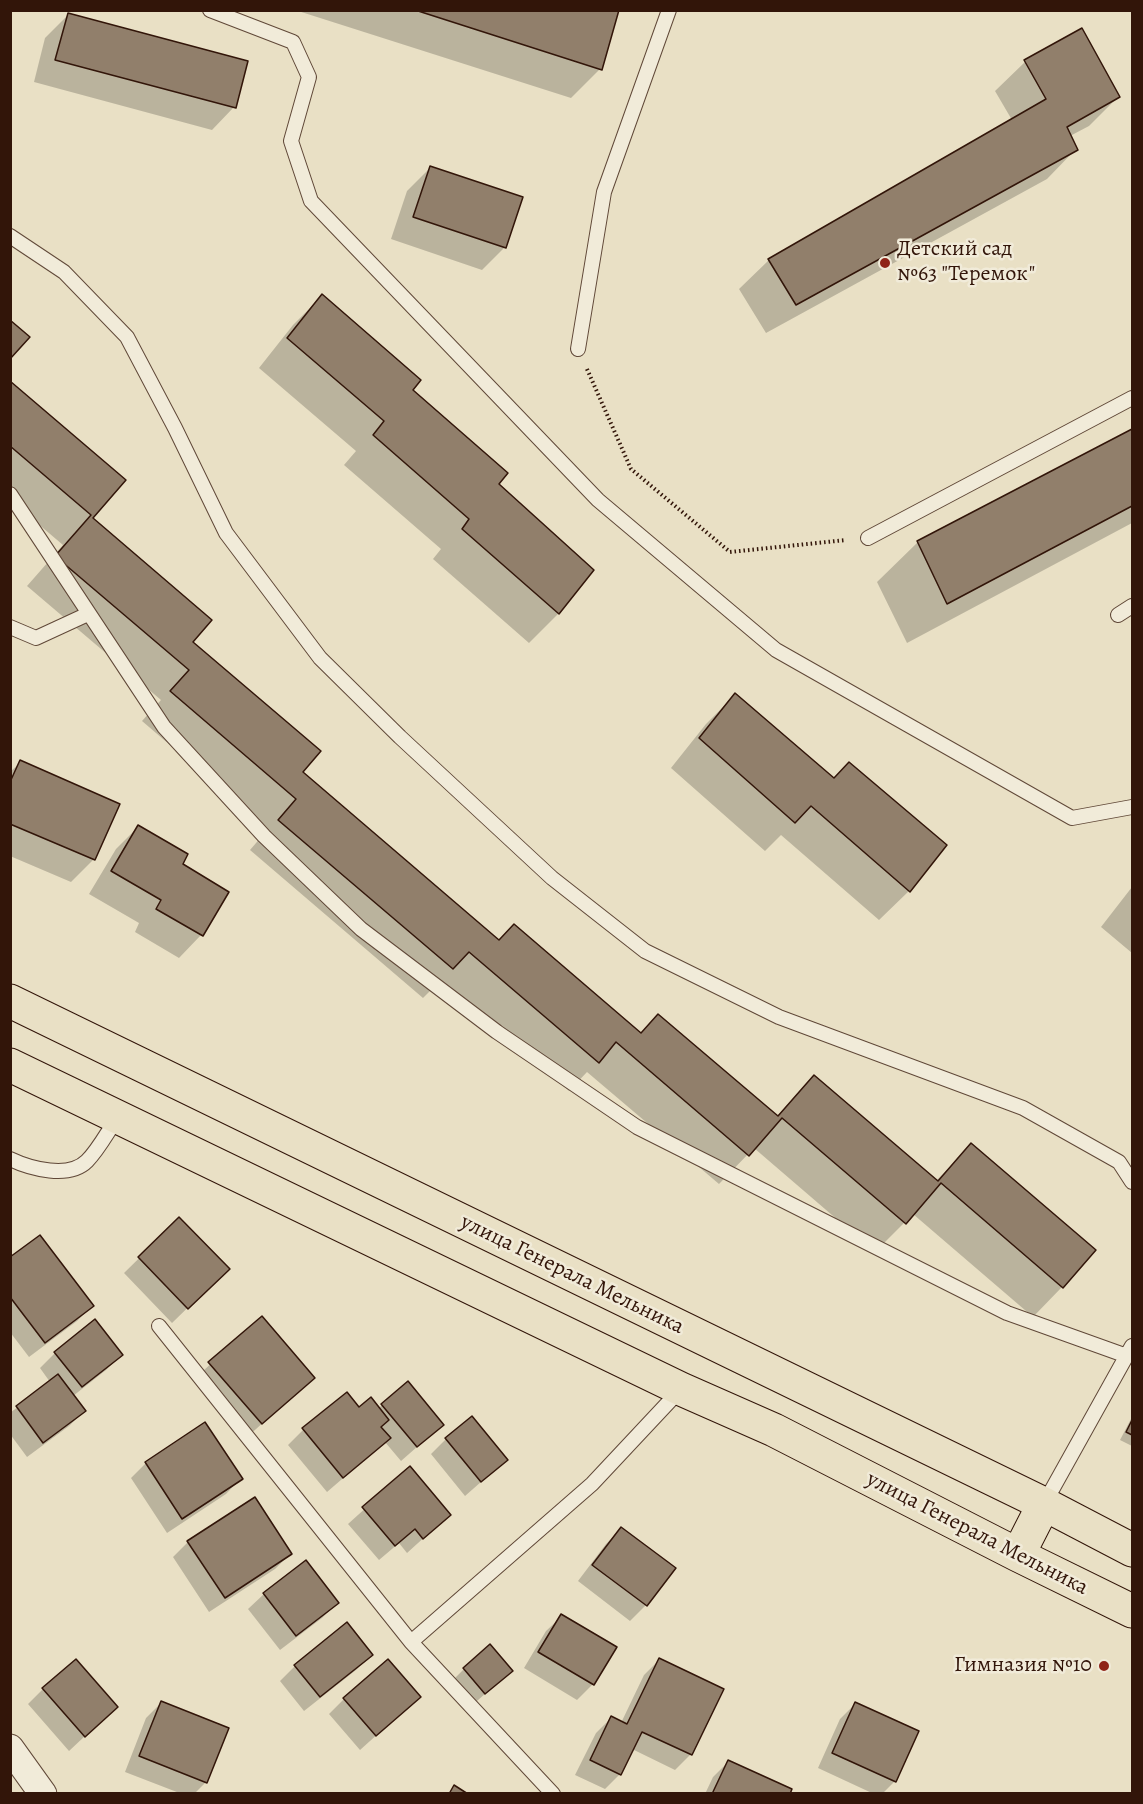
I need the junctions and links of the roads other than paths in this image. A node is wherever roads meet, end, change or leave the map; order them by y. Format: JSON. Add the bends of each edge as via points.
{"nodes":[{"id":1,"x":210,"y":10,"type":"edge"},
{"id":2,"x":669,"y":10,"type":"edge"},
{"id":3,"x":10,"y":236,"type":"edge"},
{"id":4,"x":578,"y":349,"type":"road end"},
{"id":5,"x":1132,"y":398,"type":"edge"},
{"id":6,"x":10,"y":494,"type":"edge"},
{"id":7,"x":868,"y":538,"type":"road end"},
{"id":8,"x":1132,"y":606,"type":"edge"},
{"id":9,"x":88,"y":614,"type":"junction"},
{"id":10,"x":1118,"y":615,"type":"dead end"},
{"id":11,"x":10,"y":627,"type":"edge"},
{"id":12,"x":1132,"y":807,"type":"edge"},
{"id":13,"x":10,"y":1001,"type":"edge"},
{"id":14,"x":10,"y":1065,"type":"edge"},
{"id":15,"x":118,"y":1117,"type":"junction"},
{"id":16,"x":10,"y":1159,"type":"edge"},
{"id":17,"x":1132,"y":1182,"type":"edge"},
{"id":18,"x":159,"y":1326,"type":"dead end"},
{"id":19,"x":1130,"y":1351,"type":"edge"},
{"id":20,"x":681,"y":1389,"type":"junction"},
{"id":21,"x":1044,"y":1504,"type":"junction"},
{"id":22,"x":1132,"y":1550,"type":"edge"},
{"id":23,"x":1018,"y":1556,"type":"junction"},
{"id":24,"x":1132,"y":1611,"type":"edge"},
{"id":25,"x":411,"y":1642,"type":"junction"},
{"id":26,"x":10,"y":1748,"type":"edge"},
{"id":27,"x":43,"y":1794,"type":"edge"},
{"id":28,"x":553,"y":1794,"type":"edge"}],
"edges":[{"from":1,"to":12,"type":"lane","via":[[293,42],[309,77],[291,141],[311,201],[598,500],[776,650],[1072,818]]},
{"from":2,"to":4,"type":"lane","via":[[604,192]]},
{"from":3,"to":17,"type":"lane","via":[[64,272],[127,337],[226,533],[320,658],[552,878],[645,951],[779,1017],[1023,1108],[1119,1162]]},
{"from":5,"to":7,"type":"lane"},
{"from":6,"to":9,"type":"lane"},
{"from":8,"to":10,"type":"lane"},
{"from":9,"to":11,"type":"lane","via":[[36,638]]},
{"from":9,"to":19,"type":"lane","via":[[164,727],[264,836],[361,928],[496,1032],[637,1127],[1007,1313]]},
{"from":13,"to":21,"type":"main road","name":"улица Генерала Мельника"},
{"from":14,"to":15,"type":"main road","name":"улица Генерала Мельника"},
{"from":15,"to":16,"type":"lane","via":[[86,1162],[62,1172],[25,1166]]},
{"from":15,"to":20,"type":"main road","name":"улица Генерала Мельника"},
{"from":18,"to":25,"type":"lane"},
{"from":19,"to":21,"type":"lane"},
{"from":20,"to":23,"type":"main road","name":"улица Генерала Мельника","via":[[774,1430]]},
{"from":20,"to":25,"type":"lane","via":[[592,1484]]},
{"from":21,"to":22,"type":"main road","name":"улица Генерала Мельника"},
{"from":21,"to":23,"type":"main road"},
{"from":23,"to":24,"type":"main road","name":"улица Генерала Мельника"},
{"from":25,"to":28,"type":"lane"},
{"from":26,"to":27,"type":"street"}]}
